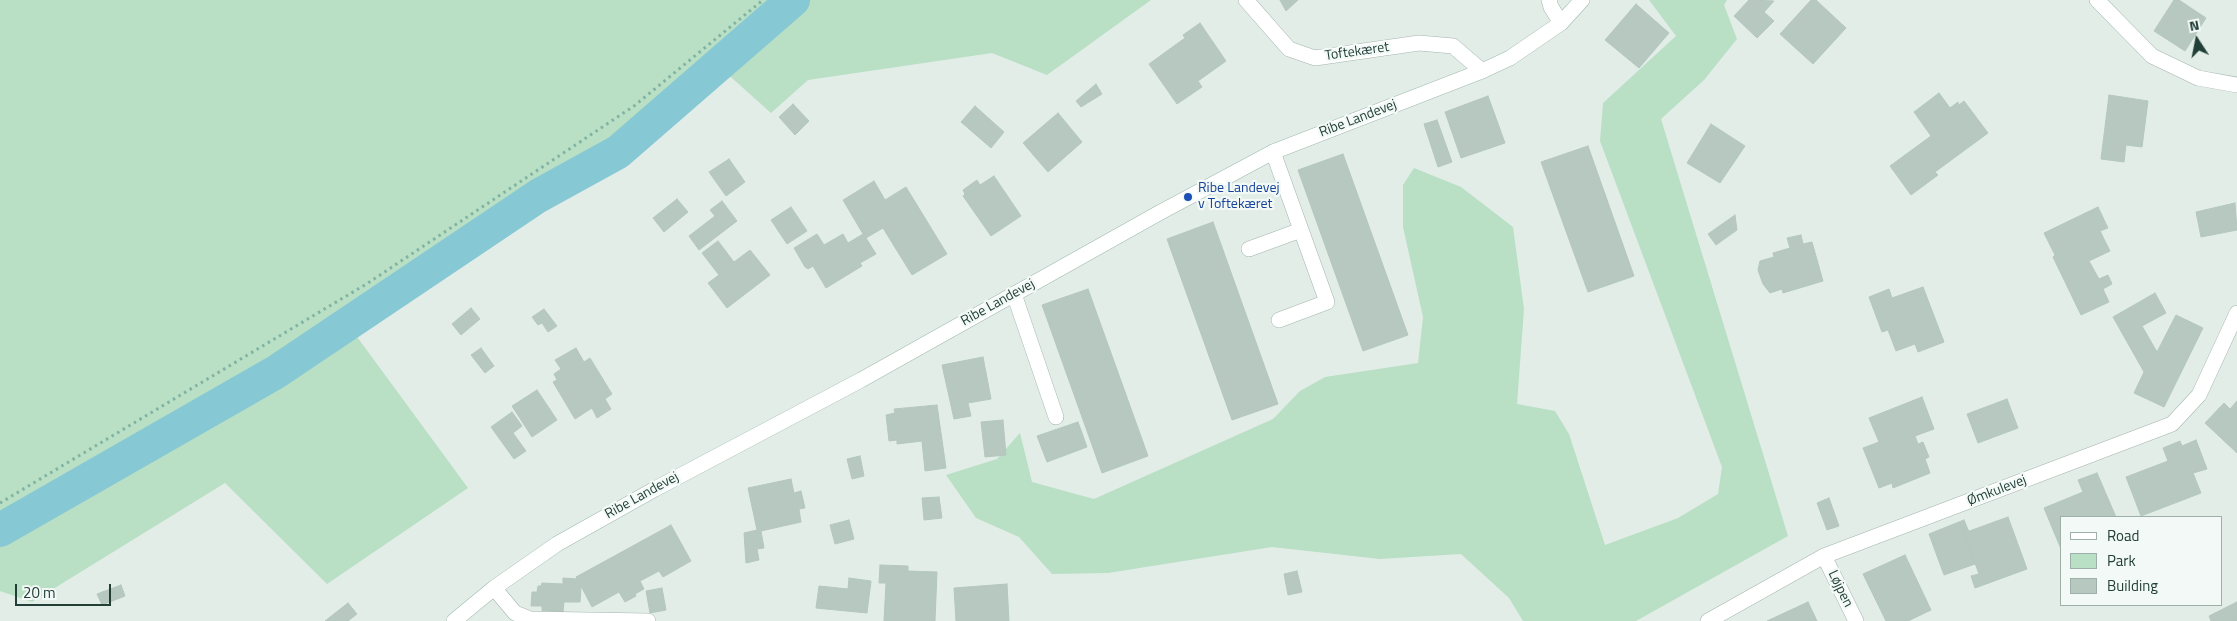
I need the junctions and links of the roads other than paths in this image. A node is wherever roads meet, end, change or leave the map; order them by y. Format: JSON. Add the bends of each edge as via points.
{"nodes":[{"id":1,"x":1246,"y":0,"type":"edge"},
{"id":2,"x":1549,"y":0,"type":"edge"},
{"id":3,"x":1582,"y":0,"type":"edge"},
{"id":4,"x":2096,"y":0,"type":"edge"},
{"id":5,"x":1561,"y":23,"type":"junction"},
{"id":6,"x":1482,"y":70,"type":"junction"},
{"id":7,"x":2237,"y":85,"type":"edge"},
{"id":8,"x":1273,"y":152,"type":"junction"},
{"id":9,"x":1301,"y":230,"type":"junction"},
{"id":10,"x":1249,"y":248,"type":"dead end"},
{"id":11,"x":1014,"y":294,"type":"junction"},
{"id":12,"x":2237,"y":313,"type":"edge"},
{"id":13,"x":1279,"y":320,"type":"dead end"},
{"id":14,"x":1056,"y":417,"type":"dead end"},
{"id":15,"x":1824,"y":556,"type":"junction"},
{"id":16,"x":494,"y":588,"type":"junction"},
{"id":17,"x":454,"y":621,"type":"edge"},
{"id":18,"x":648,"y":621,"type":"edge"},
{"id":19,"x":1708,"y":621,"type":"edge"},
{"id":20,"x":1856,"y":621,"type":"edge"}],
"edges":[{"from":1,"to":6,"type":"street","name":"Toftekæret","via":[[1289,49],[1315,58],[1419,43],[1452,46]]},
{"from":2,"to":5,"type":"street"},
{"from":3,"to":5,"type":"street","name":"Ribe Landevej"},
{"from":4,"to":7,"type":"street","via":[[2152,56],[2198,78]]},
{"from":5,"to":6,"type":"street","name":"Ribe Landevej","via":[[1518,53]]},
{"from":6,"to":8,"type":"street","name":"Ribe Landevej"},
{"from":8,"to":9,"type":"street"},
{"from":8,"to":11,"type":"street","name":"Ribe Landevej"},
{"from":9,"to":10,"type":"street"},
{"from":9,"to":13,"type":"street","via":[[1328,302]]},
{"from":11,"to":14,"type":"street"},
{"from":11,"to":16,"type":"street","name":"Ribe Landevej","via":[[565,539]]},
{"from":12,"to":15,"type":"street","name":"Ømkulevej","via":[[2199,395],[2172,424]]},
{"from":15,"to":19,"type":"street","name":"Ømkulevej"},
{"from":15,"to":20,"type":"street","name":"Løjpen"},
{"from":16,"to":17,"type":"street","name":"Ribe Landevej"},
{"from":16,"to":18,"type":"street","via":[[515,613],[530,619]]}]}
